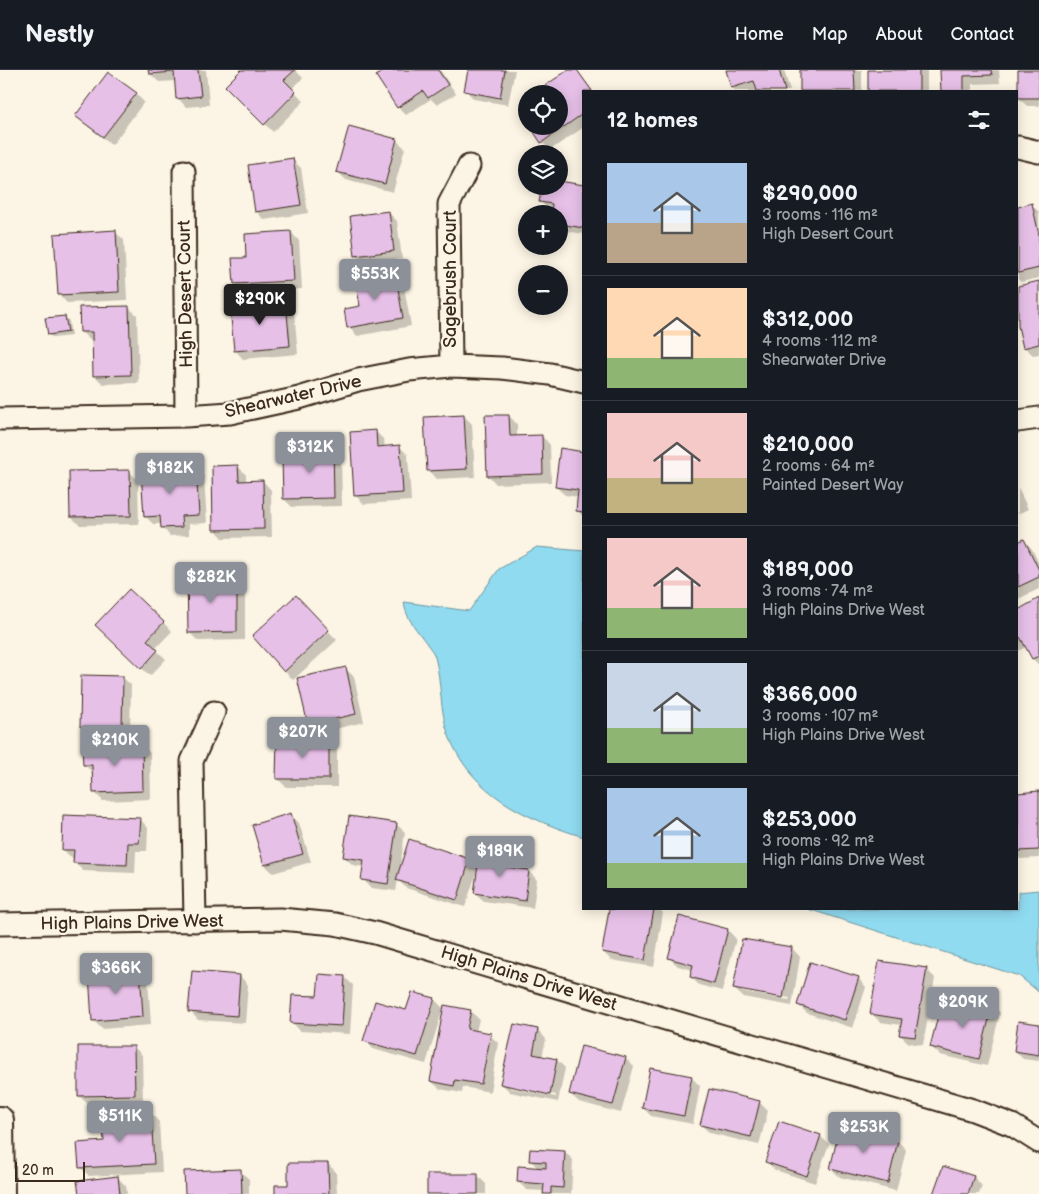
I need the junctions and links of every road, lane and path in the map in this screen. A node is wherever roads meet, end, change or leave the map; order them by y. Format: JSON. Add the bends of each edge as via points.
{"nodes":[{"id":1,"x":1018,"y":147,"type":"edge"},
{"id":2,"x":1039,"y":152,"type":"edge"},
{"id":3,"x":469,"y":166,"type":"dead end"},
{"id":4,"x":184,"y":171,"type":"dead end"},
{"id":5,"x":450,"y":366,"type":"junction"},
{"id":6,"x":582,"y":382,"type":"edge"},
{"id":7,"x":186,"y":416,"type":"junction"},
{"id":8,"x":1039,"y":418,"type":"edge"},
{"id":9,"x":0,"y":419,"type":"edge"},
{"id":10,"x":1018,"y":421,"type":"edge"},
{"id":11,"x":214,"y":712,"type":"dead end"},
{"id":12,"x":195,"y":921,"type":"junction"},
{"id":13,"x":0,"y":924,"type":"edge"},
{"id":14,"x":0,"y":1120,"type":"edge"},
{"id":15,"x":1039,"y":1142,"type":"edge"},
{"id":16,"x":1,"y":1194,"type":"edge"}],
"edges":[{"from":1,"to":2,"type":"street"},
{"from":3,"to":5,"type":"street","name":"Sagebrush Court","via":[[449,204]]},
{"from":4,"to":7,"type":"street","name":"High Desert Court"},
{"from":5,"to":6,"type":"street","name":"Shearwater Drive","via":[[502,368]]},
{"from":5,"to":7,"type":"street","name":"Shearwater Drive","via":[[358,380],[299,398],[230,413]]},
{"from":7,"to":9,"type":"street","name":"Shearwater Drive"},
{"from":8,"to":10,"type":"street"},
{"from":11,"to":12,"type":"street","via":[[192,761]]},
{"from":12,"to":13,"type":"street","name":"High Plains Drive West"},
{"from":12,"to":15,"type":"street","name":"High Plains Drive West","via":[[280,919],[335,924],[375,933],[973,1110],[1012,1125]]},
{"from":14,"to":16,"type":"street"}]}
